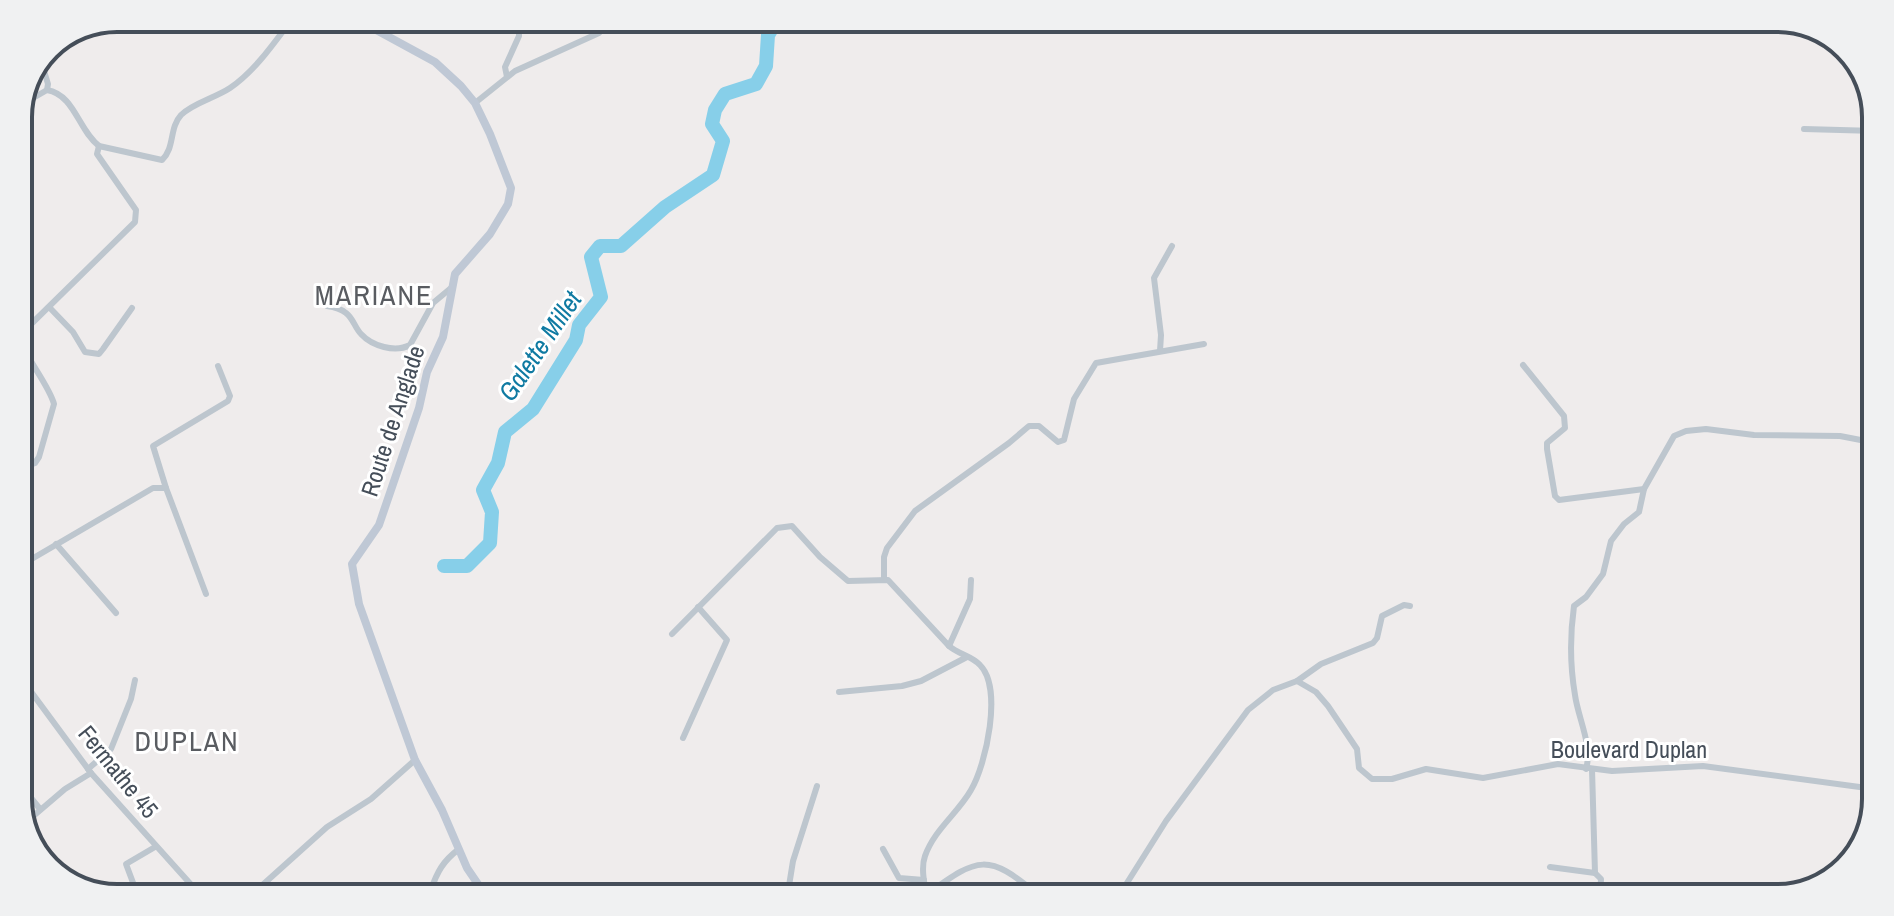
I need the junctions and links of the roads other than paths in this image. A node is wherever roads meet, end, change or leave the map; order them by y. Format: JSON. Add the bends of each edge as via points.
{"nodes":[{"id":1,"x":281,"y":32,"type":"edge"},
{"id":2,"x":380,"y":32,"type":"edge"},
{"id":3,"x":518,"y":32,"type":"edge"},
{"id":4,"x":599,"y":33,"type":"dead end"},
{"id":5,"x":45,"y":74,"type":"edge"},
{"id":6,"x":507,"y":77,"type":"junction"},
{"id":7,"x":47,"y":90,"type":"junction"},
{"id":8,"x":35,"y":97,"type":"edge"},
{"id":9,"x":475,"y":103,"type":"junction"},
{"id":10,"x":1804,"y":129,"type":"dead end"},
{"id":11,"x":1862,"y":131,"type":"edge"},
{"id":12,"x":99,"y":146,"type":"junction"},
{"id":13,"x":1172,"y":246,"type":"dead end"},
{"id":14,"x":451,"y":288,"type":"junction"},
{"id":15,"x":327,"y":306,"type":"dead end"},
{"id":16,"x":50,"y":308,"type":"junction"},
{"id":17,"x":132,"y":308,"type":"dead end"},
{"id":18,"x":32,"y":323,"type":"edge"},
{"id":19,"x":1204,"y":344,"type":"dead end"},
{"id":20,"x":1160,"y":351,"type":"junction"},
{"id":21,"x":32,"y":360,"type":"edge"},
{"id":22,"x":1523,"y":365,"type":"dead end"},
{"id":23,"x":218,"y":366,"type":"dead end"},
{"id":24,"x":1862,"y":440,"type":"edge"},
{"id":25,"x":32,"y":464,"type":"edge"},
{"id":26,"x":166,"y":488,"type":"junction"},
{"id":27,"x":1644,"y":489,"type":"junction"},
{"id":28,"x":56,"y":544,"type":"junction"},
{"id":29,"x":32,"y":557,"type":"edge"},
{"id":30,"x":884,"y":579,"type":"junction"},
{"id":31,"x":971,"y":580,"type":"dead end"},
{"id":32,"x":206,"y":594,"type":"dead end"},
{"id":33,"x":1410,"y":606,"type":"dead end"},
{"id":34,"x":698,"y":607,"type":"junction"},
{"id":35,"x":116,"y":613,"type":"dead end"},
{"id":36,"x":672,"y":634,"type":"dead end"},
{"id":37,"x":949,"y":646,"type":"junction"},
{"id":38,"x":967,"y":657,"type":"junction"},
{"id":39,"x":135,"y":680,"type":"dead end"},
{"id":40,"x":1297,"y":681,"type":"junction"},
{"id":41,"x":839,"y":692,"type":"dead end"},
{"id":42,"x":32,"y":693,"type":"edge"},
{"id":43,"x":683,"y":738,"type":"dead end"},
{"id":44,"x":415,"y":760,"type":"junction"},
{"id":45,"x":1589,"y":769,"type":"junction"},
{"id":46,"x":90,"y":771,"type":"junction"},
{"id":47,"x":817,"y":786,"type":"dead end"},
{"id":48,"x":1862,"y":787,"type":"edge"},
{"id":49,"x":32,"y":799,"type":"edge"},
{"id":50,"x":40,"y":809,"type":"junction"},
{"id":51,"x":34,"y":815,"type":"edge"},
{"id":52,"x":155,"y":847,"type":"junction"},
{"id":53,"x":459,"y":849,"type":"junction"},
{"id":54,"x":883,"y":849,"type":"dead end"},
{"id":55,"x":1550,"y":867,"type":"dead end"},
{"id":56,"x":1595,"y":873,"type":"junction"},
{"id":57,"x":924,"y":880,"type":"junction"},
{"id":58,"x":134,"y":884,"type":"edge"},
{"id":59,"x":190,"y":884,"type":"edge"},
{"id":60,"x":264,"y":884,"type":"edge"},
{"id":61,"x":433,"y":884,"type":"edge"},
{"id":62,"x":479,"y":884,"type":"edge"},
{"id":63,"x":789,"y":884,"type":"edge"},
{"id":64,"x":925,"y":884,"type":"edge"},
{"id":65,"x":940,"y":884,"type":"edge"},
{"id":66,"x":1025,"y":884,"type":"edge"},
{"id":67,"x":1126,"y":884,"type":"edge"},
{"id":68,"x":1601,"y":884,"type":"edge"}],
"edges":[{"from":1,"to":12,"type":"street","via":[[231,87],[182,114],[162,160]]},
{"from":2,"to":9,"type":"street","name":"Route de Anglade","via":[[435,62]]},
{"from":3,"to":6,"type":"street","via":[[505,67]]},
{"from":4,"to":6,"type":"street"},
{"from":5,"to":7,"type":"street"},
{"from":6,"to":9,"type":"street"},
{"from":7,"to":8,"type":"street"},
{"from":7,"to":12,"type":"street","via":[[64,98]]},
{"from":9,"to":14,"type":"street","name":"Route de Anglade","via":[[511,188],[490,234],[455,274]]},
{"from":10,"to":11,"type":"street"},
{"from":12,"to":16,"type":"street","via":[[97,154],[138,216]]},
{"from":13,"to":20,"type":"street","via":[[1154,278]]},
{"from":14,"to":15,"type":"street","via":[[433,303],[403,349],[372,342],[357,331],[349,315]]},
{"from":14,"to":44,"type":"street","name":"Route de Anglade","via":[[443,337],[379,525],[352,564],[359,604]]},
{"from":16,"to":17,"type":"street","via":[[92,354],[99,354]]},
{"from":16,"to":18,"type":"street"},
{"from":19,"to":20,"type":"street"},
{"from":20,"to":30,"type":"street","via":[[1096,363],[1074,399],[1064,440],[1058,442],[1039,426],[1029,426],[915,511],[887,548]]},
{"from":21,"to":25,"type":"street","via":[[54,404],[39,457]]},
{"from":22,"to":27,"type":"street","via":[[1564,416],[1565,428],[1547,443],[1555,496],[1559,500]]},
{"from":23,"to":26,"type":"street","via":[[228,401],[153,446]]},
{"from":24,"to":27,"type":"street","via":[[1686,431],[1674,436]]},
{"from":26,"to":28,"type":"street","via":[[153,488]]},
{"from":26,"to":32,"type":"street"},
{"from":27,"to":45,"type":"street","via":[[1639,512],[1611,541],[1603,574],[1574,606],[1571,665]]},
{"from":28,"to":29,"type":"street"},
{"from":28,"to":35,"type":"street"},
{"from":30,"to":34,"type":"street","via":[[848,581],[792,526],[782,525]]},
{"from":30,"to":37,"type":"street"},
{"from":31,"to":37,"type":"street","via":[[970,599]]},
{"from":33,"to":40,"type":"street","via":[[1382,616],[1373,643],[1321,664]]},
{"from":34,"to":36,"type":"street"},
{"from":34,"to":43,"type":"street","via":[[727,640]]},
{"from":37,"to":38,"type":"street"},
{"from":38,"to":41,"type":"street","via":[[921,681]]},
{"from":38,"to":57,"type":"street","via":[[979,664],[991,685],[991,729],[973,789],[924,858]]},
{"from":39,"to":46,"type":"street","via":[[111,749]]},
{"from":40,"to":45,"type":"street","name":"Boulevard Duplan","via":[[1328,706],[1357,749],[1359,768],[1372,779],[1426,769],[1483,778],[1558,764]]},
{"from":40,"to":67,"type":"street","via":[[1273,690],[1248,710]]},
{"from":42,"to":46,"type":"street","name":"Fermathe 45"},
{"from":44,"to":53,"type":"street","name":"Route de Anglade"},
{"from":44,"to":60,"type":"street"},
{"from":45,"to":48,"type":"street","name":"Boulevard Duplan","via":[[1703,766]]},
{"from":45,"to":56,"type":"street"},
{"from":46,"to":50,"type":"street"},
{"from":46,"to":52,"type":"street","name":"Fermathe 45"},
{"from":47,"to":63,"type":"street"},
{"from":49,"to":50,"type":"street"},
{"from":50,"to":51,"type":"street"},
{"from":52,"to":58,"type":"street","via":[[126,864]]},
{"from":52,"to":59,"type":"street","name":"Fermathe 45"},
{"from":53,"to":61,"type":"street","via":[[438,870]]},
{"from":53,"to":62,"type":"street","name":"Route de Anglade"},
{"from":54,"to":57,"type":"street","via":[[899,878]]},
{"from":55,"to":56,"type":"street"},
{"from":56,"to":68,"type":"street"},
{"from":57,"to":64,"type":"street"},
{"from":65,"to":66,"type":"street","via":[[964,867],[983,864],[1010,872]]}]}
